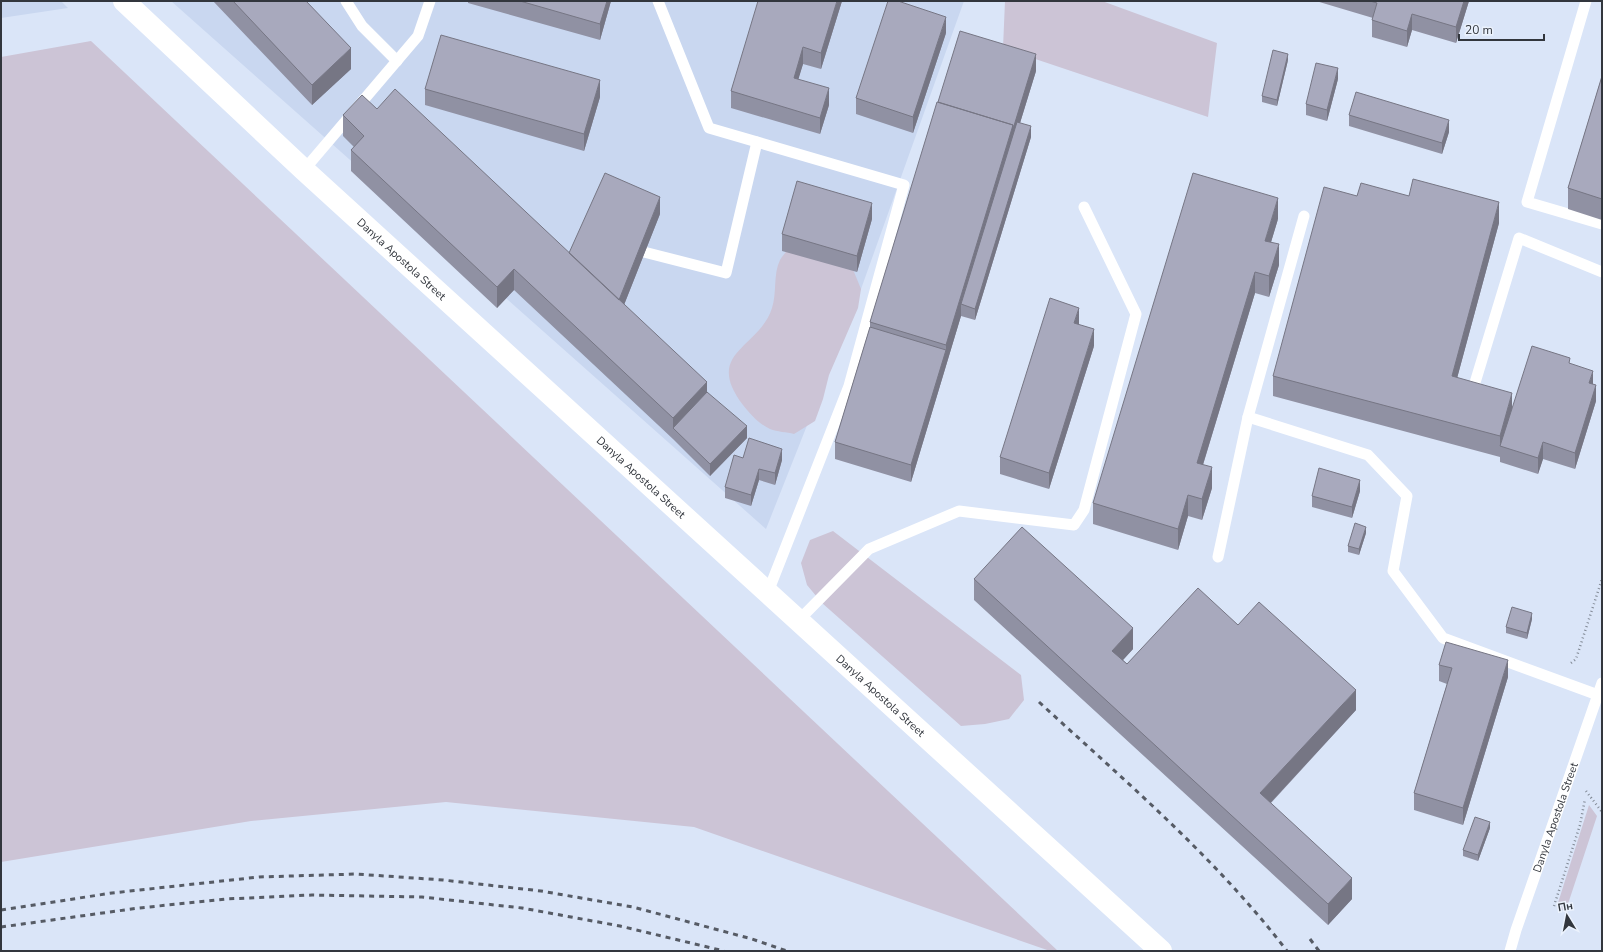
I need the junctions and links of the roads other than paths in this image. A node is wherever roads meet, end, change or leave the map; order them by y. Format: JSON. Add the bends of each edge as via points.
{"nodes":[{"id":1,"x":124,"y":1,"type":"edge"},
{"id":2,"x":346,"y":1,"type":"edge"},
{"id":3,"x":430,"y":1,"type":"edge"},
{"id":4,"x":658,"y":1,"type":"edge"},
{"id":5,"x":1586,"y":1,"type":"edge"},
{"id":6,"x":397,"y":61,"type":"junction"},
{"id":7,"x":757,"y":142,"type":"junction"},
{"id":8,"x":304,"y":170,"type":"junction"},
{"id":9,"x":1084,"y":207,"type":"dead end"},
{"id":10,"x":1304,"y":216,"type":"dead end"},
{"id":11,"x":1602,"y":224,"type":"edge"},
{"id":12,"x":632,"y":249,"type":"edge"},
{"id":13,"x":1602,"y":272,"type":"edge"},
{"id":14,"x":1474,"y":386,"type":"edge"},
{"id":15,"x":1248,"y":417,"type":"junction"},
{"id":16,"x":1218,"y":557,"type":"dead end"},
{"id":17,"x":768,"y":592,"type":"junction"},
{"id":18,"x":798,"y":621,"type":"junction"},
{"id":19,"x":1602,"y":683,"type":"edge"},
{"id":20,"x":1598,"y":695,"type":"junction"},
{"id":21,"x":1160,"y":951,"type":"edge"},
{"id":22,"x":1510,"y":951,"type":"edge"}],
"edges":[{"from":1,"to":8,"type":"street","name":"Danyla Apostola Street"},
{"from":2,"to":6,"type":"lane","via":[[362,26]]},
{"from":3,"to":6,"type":"lane","via":[[418,36]]},
{"from":4,"to":7,"type":"lane","via":[[709,128]]},
{"from":5,"to":11,"type":"lane","via":[[1527,202]]},
{"from":6,"to":8,"type":"lane"},
{"from":7,"to":12,"type":"lane","via":[[726,273]]},
{"from":7,"to":17,"type":"lane","via":[[904,185],[848,386]]},
{"from":8,"to":17,"type":"street","name":"Danyla Apostola Street"},
{"from":9,"to":18,"type":"lane","via":[[1136,314],[1084,510],[1074,525],[958,511],[869,549]]},
{"from":10,"to":15,"type":"lane"},
{"from":13,"to":14,"type":"lane","via":[[1518,238]]},
{"from":15,"to":16,"type":"lane"},
{"from":15,"to":20,"type":"lane","via":[[1368,455],[1407,496],[1394,571],[1443,638]]},
{"from":17,"to":18,"type":"street","name":"Danyla Apostola Street"},
{"from":18,"to":21,"type":"street","name":"Danyla Apostola Street"},
{"from":19,"to":20,"type":"lane","name":"Danyla Apostola Street"},
{"from":20,"to":22,"type":"lane","name":"Danyla Apostola Street"}]}
